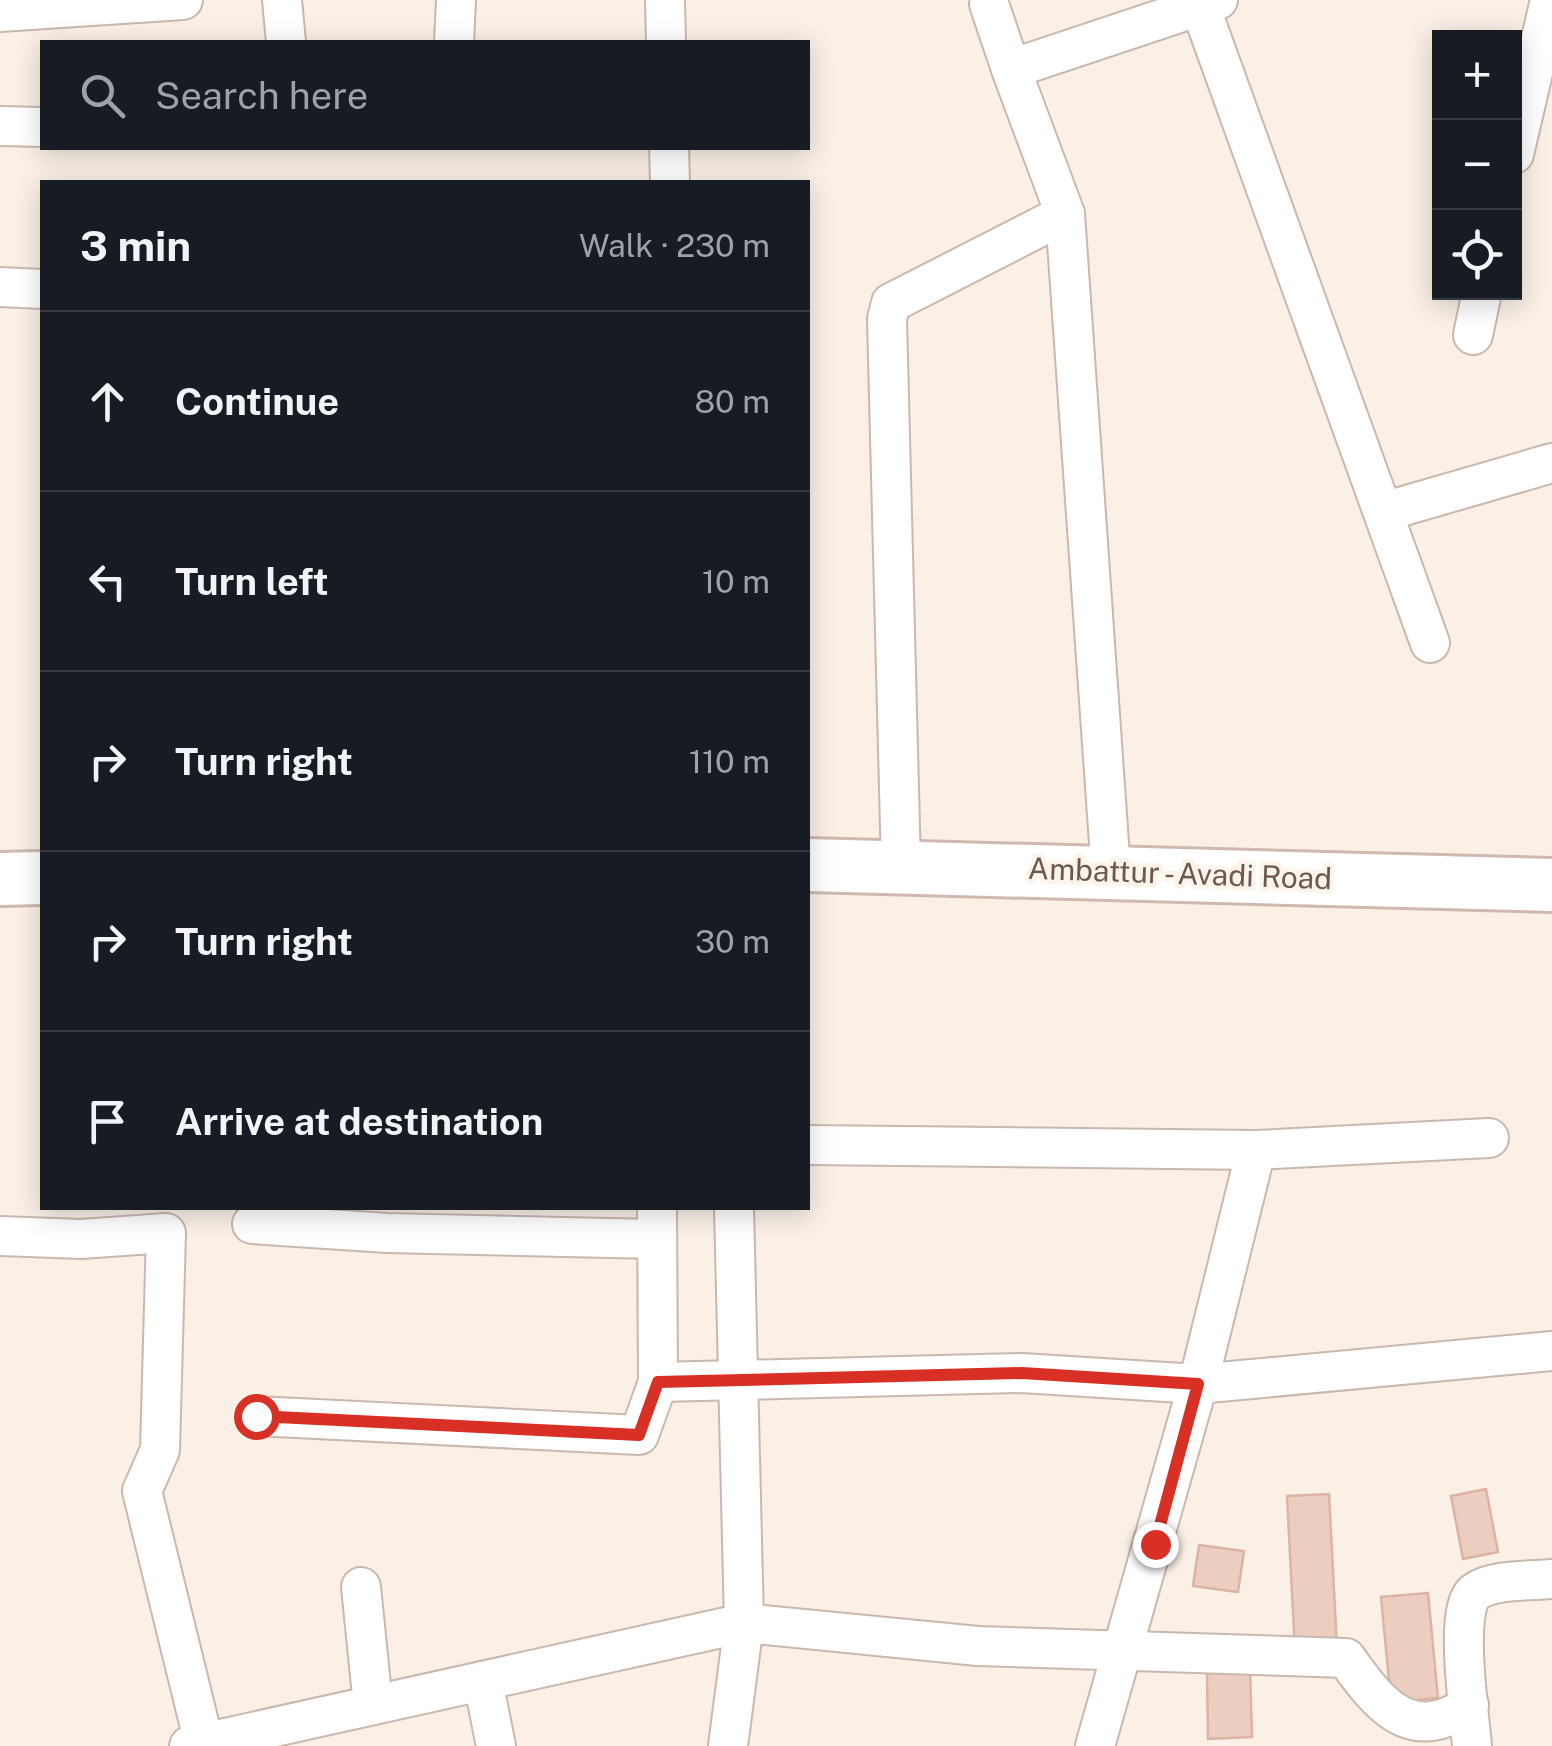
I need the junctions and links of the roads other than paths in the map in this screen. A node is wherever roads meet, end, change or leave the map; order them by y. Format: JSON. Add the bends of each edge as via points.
{"nodes":[{"id":1,"x":183,"y":0,"type":"edge"},
{"id":2,"x":282,"y":0,"type":"edge"},
{"id":3,"x":456,"y":0,"type":"edge"},
{"id":4,"x":665,"y":0,"type":"edge"},
{"id":5,"x":1550,"y":0,"type":"edge"},
{"id":6,"x":1210,"y":2,"type":"edge"},
{"id":7,"x":989,"y":4,"type":"dead end"},
{"id":8,"x":0,"y":12,"type":"edge"},
{"id":9,"x":286,"y":40,"type":"edge"},
{"id":10,"x":454,"y":40,"type":"edge"},
{"id":11,"x":666,"y":40,"type":"edge"},
{"id":12,"x":1011,"y":69,"type":"junction"},
{"id":13,"x":1522,"y":120,"type":"edge"},
{"id":14,"x":0,"y":126,"type":"edge"},
{"id":15,"x":40,"y":127,"type":"edge"},
{"id":16,"x":669,"y":150,"type":"edge"},
{"id":17,"x":670,"y":180,"type":"edge"},
{"id":18,"x":1064,"y":214,"type":"junction"},
{"id":19,"x":0,"y":287,"type":"edge"},
{"id":20,"x":40,"y":289,"type":"edge"},
{"id":21,"x":1480,"y":300,"type":"edge"},
{"id":22,"x":1472,"y":335,"type":"dead end"},
{"id":23,"x":1552,"y":463,"type":"edge"},
{"id":24,"x":1382,"y":512,"type":"junction"},
{"id":25,"x":1430,"y":643,"type":"dead end"},
{"id":26,"x":810,"y":865,"type":"edge"},
{"id":27,"x":901,"y":867,"type":"junction"},
{"id":28,"x":1110,"y":872,"type":"junction"},
{"id":29,"x":40,"y":878,"type":"edge"},
{"id":30,"x":0,"y":879,"type":"edge"},
{"id":31,"x":1552,"y":886,"type":"edge"},
{"id":32,"x":1489,"y":1138,"type":"dead end"},
{"id":33,"x":810,"y":1145,"type":"edge"},
{"id":34,"x":1256,"y":1150,"type":"junction"},
{"id":35,"x":734,"y":1210,"type":"edge"},
{"id":36,"x":166,"y":1220,"type":"edge"},
{"id":37,"x":656,"y":1223,"type":"edge"},
{"id":38,"x":252,"y":1224,"type":"dead end"},
{"id":39,"x":0,"y":1236,"type":"edge"},
{"id":40,"x":1552,"y":1350,"type":"edge"},
{"id":41,"x":738,"y":1380,"type":"junction"},
{"id":42,"x":658,"y":1382,"type":"junction"},
{"id":43,"x":1198,"y":1384,"type":"junction"},
{"id":44,"x":256,"y":1416,"type":"dead end"},
{"id":45,"x":1552,"y":1578,"type":"edge"},
{"id":46,"x":361,"y":1586,"type":"dead end"},
{"id":47,"x":744,"y":1622,"type":"junction"},
{"id":48,"x":1122,"y":1654,"type":"junction"},
{"id":49,"x":483,"y":1681,"type":"junction"},
{"id":50,"x":372,"y":1705,"type":"junction"},
{"id":51,"x":1468,"y":1705,"type":"junction"},
{"id":52,"x":196,"y":1744,"type":"edge"},
{"id":53,"x":496,"y":1746,"type":"edge"},
{"id":54,"x":728,"y":1746,"type":"edge"},
{"id":55,"x":1095,"y":1746,"type":"edge"},
{"id":56,"x":1472,"y":1746,"type":"edge"}],
"edges":[{"from":1,"to":8,"type":"street"},
{"from":2,"to":9,"type":"street"},
{"from":3,"to":10,"type":"street"},
{"from":4,"to":11,"type":"street"},
{"from":5,"to":13,"type":"street"},
{"from":6,"to":12,"type":"street"},
{"from":6,"to":24,"type":"street"},
{"from":7,"to":12,"type":"street"},
{"from":12,"to":18,"type":"street"},
{"from":14,"to":15,"type":"street"},
{"from":16,"to":17,"type":"street"},
{"from":18,"to":27,"type":"street","via":[[891,303]]},
{"from":18,"to":28,"type":"street"},
{"from":19,"to":20,"type":"street"},
{"from":21,"to":22,"type":"street"},
{"from":23,"to":24,"type":"street"},
{"from":24,"to":25,"type":"street"},
{"from":26,"to":27,"type":"street","name":"Ambattur - Avadi Road"},
{"from":27,"to":28,"type":"street","name":"Ambattur - Avadi Road"},
{"from":28,"to":31,"type":"street","name":"Ambattur - Avadi Road"},
{"from":29,"to":30,"type":"street"},
{"from":32,"to":34,"type":"street"},
{"from":33,"to":34,"type":"street"},
{"from":34,"to":43,"type":"street"},
{"from":35,"to":41,"type":"street"},
{"from":36,"to":39,"type":"street","via":[[81,1238]]},
{"from":36,"to":52,"type":"street","via":[[160,1450],[142,1492]]},
{"from":37,"to":38,"type":"street","via":[[387,1233]]},
{"from":37,"to":42,"type":"street"},
{"from":40,"to":43,"type":"street"},
{"from":41,"to":42,"type":"street"},
{"from":41,"to":43,"type":"street","via":[[1022,1373]]},
{"from":41,"to":47,"type":"street"},
{"from":42,"to":44,"type":"street","via":[[639,1435]]},
{"from":43,"to":48,"type":"street"},
{"from":45,"to":51,"type":"street","via":[[1494,1586],[1466,1602]]},
{"from":46,"to":50,"type":"street"},
{"from":47,"to":48,"type":"street"},
{"from":47,"to":49,"type":"street"},
{"from":47,"to":54,"type":"street"},
{"from":48,"to":51,"type":"street","via":[[1346,1658],[1382,1709],[1411,1722],[1451,1718]]},
{"from":48,"to":55,"type":"street"},
{"from":49,"to":50,"type":"street"},
{"from":49,"to":53,"type":"street"},
{"from":50,"to":52,"type":"street"},
{"from":51,"to":56,"type":"street"}]}
